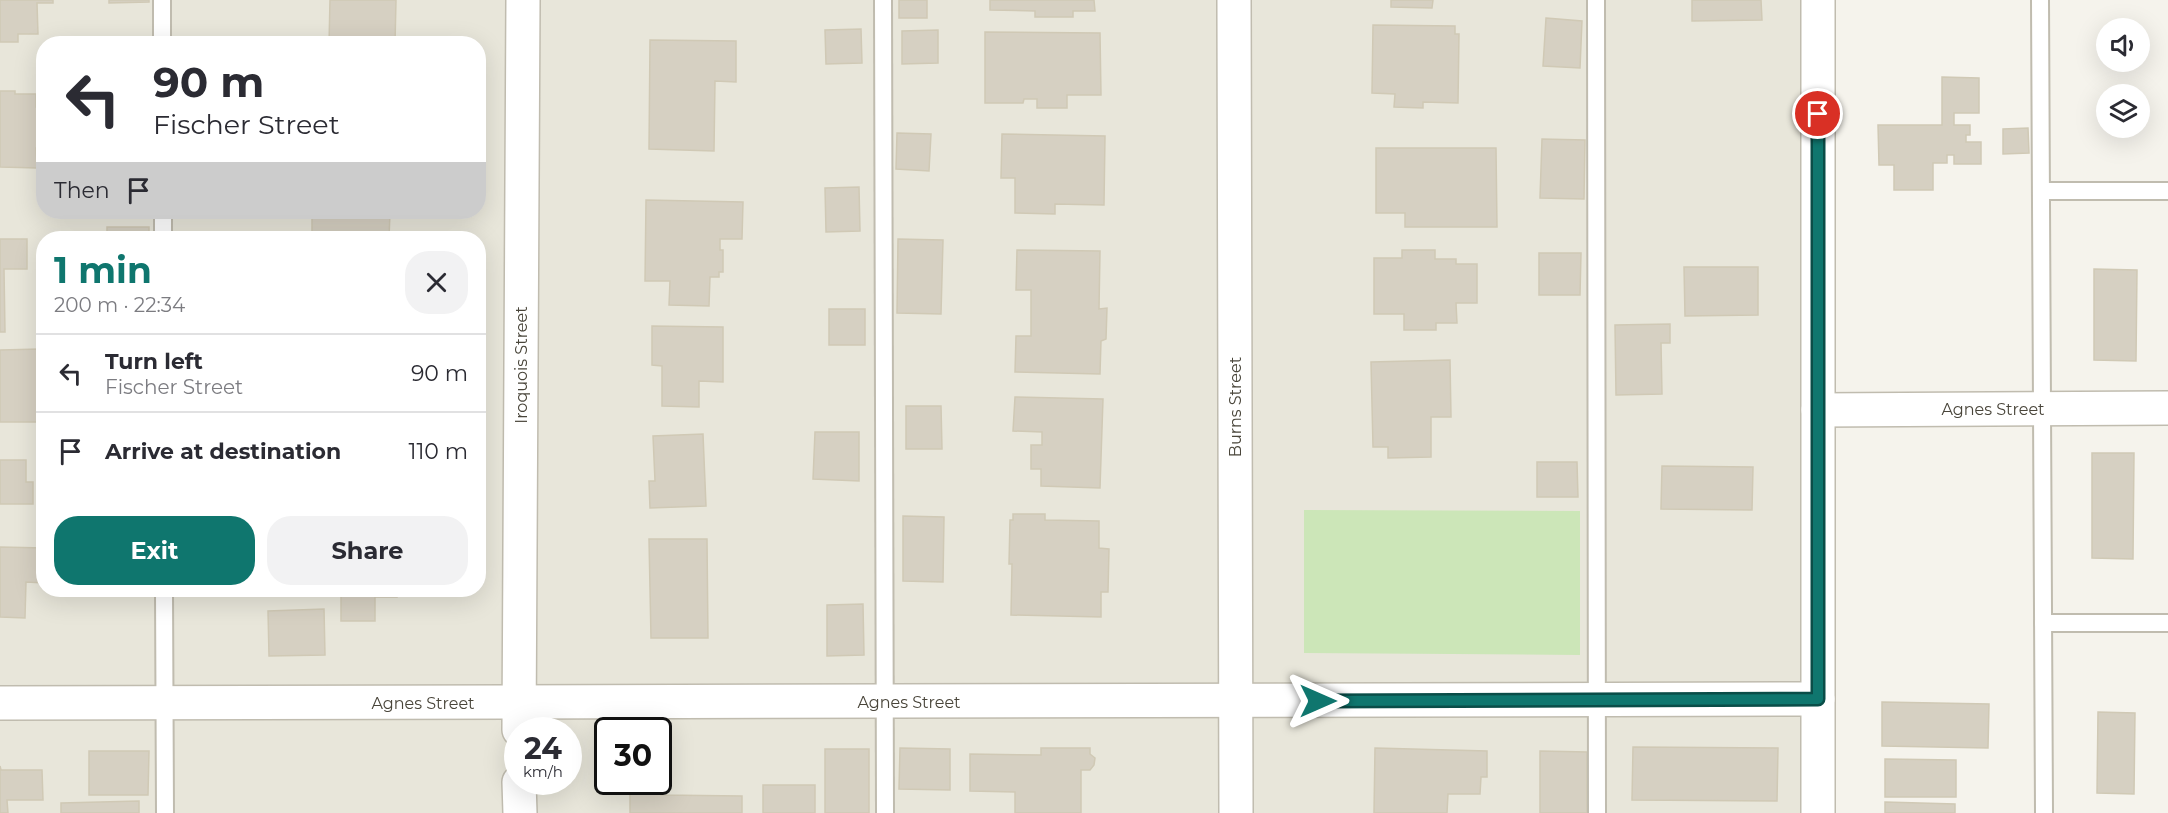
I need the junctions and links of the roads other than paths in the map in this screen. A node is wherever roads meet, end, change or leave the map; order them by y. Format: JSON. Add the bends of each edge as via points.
{"nodes":[{"id":1,"x":162,"y":0,"type":"edge"},
{"id":2,"x":523,"y":0,"type":"edge"},
{"id":3,"x":883,"y":0,"type":"edge"},
{"id":4,"x":1234,"y":0,"type":"edge"},
{"id":5,"x":1596,"y":0,"type":"edge"},
{"id":6,"x":1818,"y":0,"type":"edge"},
{"id":7,"x":2040,"y":0,"type":"edge"},
{"id":8,"x":162,"y":36,"type":"edge"},
{"id":9,"x":2041,"y":191,"type":"junction"},
{"id":10,"x":2168,"y":191,"type":"edge"},
{"id":11,"x":2042,"y":408,"type":"junction"},
{"id":12,"x":2168,"y":408,"type":"edge"},
{"id":13,"x":1818,"y":410,"type":"junction"},
{"id":14,"x":164,"y":597,"type":"edge"},
{"id":15,"x":2043,"y":623,"type":"junction"},
{"id":16,"x":2168,"y":623,"type":"edge"},
{"id":17,"x":1818,"y":699,"type":"junction"},
{"id":18,"x":1597,"y":700,"type":"junction"},
{"id":19,"x":1235,"y":701,"type":"junction"},
{"id":20,"x":885,"y":702,"type":"junction"},
{"id":21,"x":0,"y":703,"type":"edge"},
{"id":22,"x":165,"y":703,"type":"junction"},
{"id":23,"x":519,"y":716,"type":"edge"},
{"id":24,"x":519,"y":795,"type":"edge"},
{"id":25,"x":165,"y":813,"type":"edge"},
{"id":26,"x":520,"y":813,"type":"edge"},
{"id":27,"x":885,"y":813,"type":"edge"},
{"id":28,"x":1236,"y":813,"type":"edge"},
{"id":29,"x":1597,"y":813,"type":"edge"},
{"id":30,"x":1818,"y":813,"type":"edge"},
{"id":31,"x":2044,"y":813,"type":"edge"}],
"edges":[{"from":1,"to":8,"type":"lane"},
{"from":2,"to":23,"type":"street","name":"Iroquois Street"},
{"from":3,"to":20,"type":"lane"},
{"from":4,"to":19,"type":"street","name":"Burns Street"},
{"from":5,"to":18,"type":"lane"},
{"from":6,"to":13,"type":"street"},
{"from":7,"to":9,"type":"lane"},
{"from":9,"to":10,"type":"lane"},
{"from":9,"to":11,"type":"lane"},
{"from":11,"to":12,"type":"street","name":"Agnes Street"},
{"from":11,"to":13,"type":"street","name":"Agnes Street"},
{"from":11,"to":15,"type":"lane"},
{"from":13,"to":17,"type":"street"},
{"from":14,"to":22,"type":"lane"},
{"from":15,"to":16,"type":"lane"},
{"from":15,"to":31,"type":"lane"},
{"from":17,"to":18,"type":"street","name":"Agnes Street"},
{"from":17,"to":30,"type":"street"},
{"from":18,"to":19,"type":"street","name":"Agnes Street"},
{"from":18,"to":29,"type":"lane"},
{"from":19,"to":20,"type":"street","name":"Agnes Street"},
{"from":19,"to":28,"type":"street","name":"Burns Street"},
{"from":20,"to":23,"type":"street","name":"Agnes Street"},
{"from":20,"to":27,"type":"lane"},
{"from":21,"to":22,"type":"street","name":"Agnes Street"},
{"from":22,"to":23,"type":"street","name":"Agnes Street"},
{"from":22,"to":25,"type":"lane"},
{"from":24,"to":26,"type":"street"}]}
